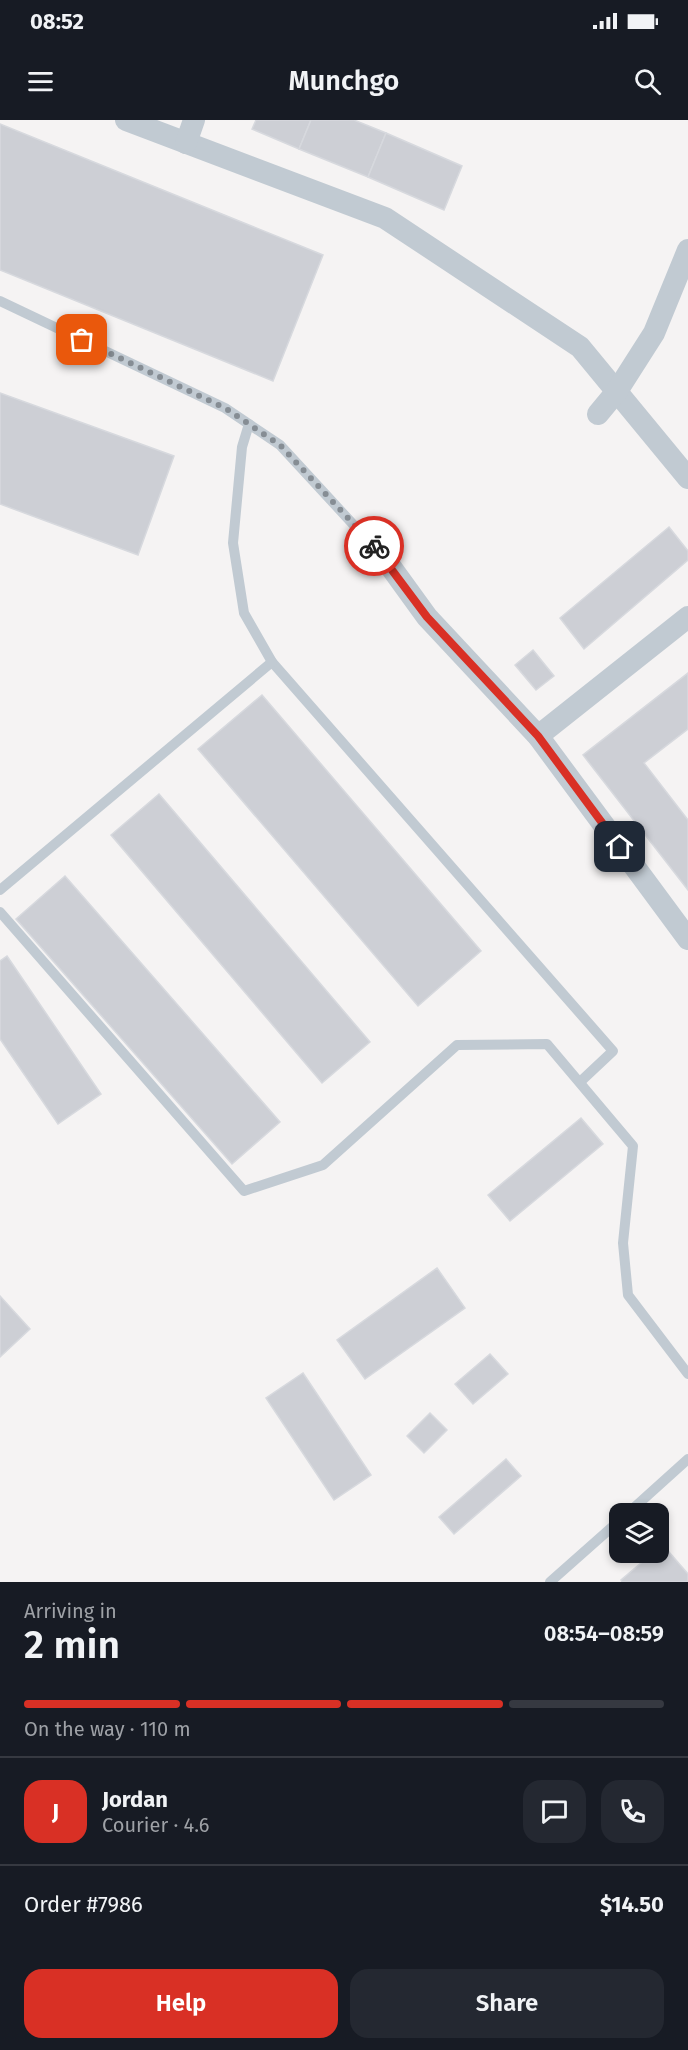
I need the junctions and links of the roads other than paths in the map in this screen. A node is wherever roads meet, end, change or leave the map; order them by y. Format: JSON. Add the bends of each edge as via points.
{"nodes":[{"id":1,"x":126,"y":120,"type":"edge"},
{"id":2,"x":194,"y":120,"type":"edge"},
{"id":3,"x":186,"y":143,"type":"junction"},
{"id":4,"x":688,"y":250,"type":"edge"},
{"id":5,"x":0,"y":302,"type":"edge"},
{"id":6,"x":617,"y":391,"type":"junction"},
{"id":7,"x":598,"y":414,"type":"dead end"},
{"id":8,"x":249,"y":424,"type":"junction"},
{"id":9,"x":688,"y":478,"type":"edge"},
{"id":10,"x":385,"y":559,"type":"joint"},
{"id":11,"x":688,"y":617,"type":"edge"},
{"id":12,"x":272,"y":662,"type":"junction"},
{"id":13,"x":538,"y":736,"type":"junction"},
{"id":14,"x":1,"y":887,"type":"edge"},
{"id":15,"x":0,"y":912,"type":"edge"},
{"id":16,"x":688,"y":939,"type":"edge"},
{"id":17,"x":580,"y":1082,"type":"junction"},
{"id":18,"x":688,"y":1374,"type":"edge"},
{"id":19,"x":688,"y":1459,"type":"edge"},
{"id":20,"x":639,"y":1503,"type":"edge"},
{"id":21,"x":609,"y":1530,"type":"edge"},
{"id":22,"x":550,"y":1582,"type":"edge"}],
"edges":[{"from":1,"to":3,"type":"street"},
{"from":2,"to":3,"type":"street"},
{"from":3,"to":6,"type":"street","via":[[385,219],[580,347]]},
{"from":4,"to":6,"type":"street","via":[[654,333]]},
{"from":5,"to":8,"type":"lane","via":[[225,408]]},
{"from":6,"to":7,"type":"street"},
{"from":6,"to":9,"type":"street"},
{"from":8,"to":10,"type":"lane","via":[[280,445]]},
{"from":8,"to":12,"type":"lane","via":[[242,447],[233,543],[244,613]]},
{"from":10,"to":13,"type":"street","via":[[427,617]]},
{"from":11,"to":13,"type":"street"},
{"from":12,"to":14,"type":"lane"},
{"from":12,"to":17,"type":"lane","via":[[613,1051]]},
{"from":13,"to":16,"type":"street"},
{"from":15,"to":17,"type":"lane","via":[[244,1191],[323,1165],[457,1045],[547,1044]]},
{"from":17,"to":18,"type":"lane","via":[[633,1146],[623,1244],[628,1295]]},
{"from":19,"to":20,"type":"lane"},
{"from":21,"to":22,"type":"lane"}]}
